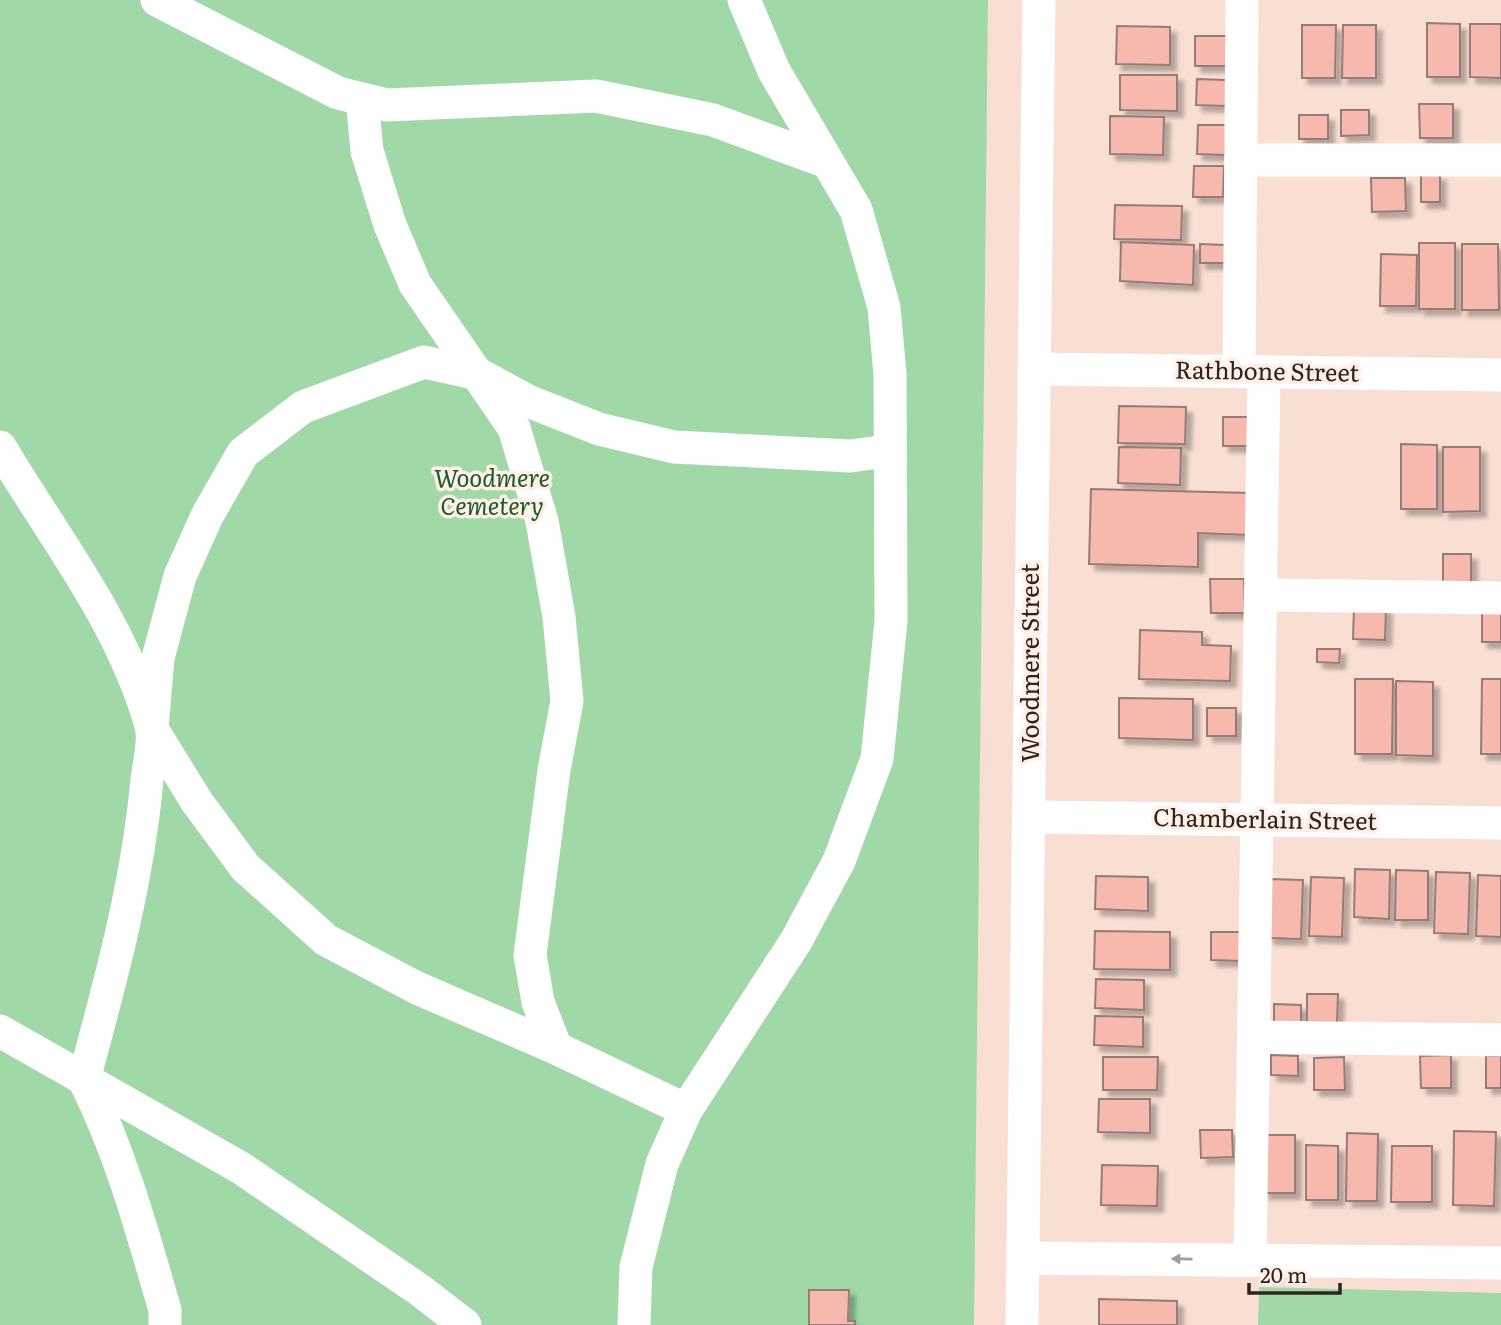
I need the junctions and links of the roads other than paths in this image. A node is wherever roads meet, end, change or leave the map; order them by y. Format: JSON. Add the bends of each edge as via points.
{"nodes":[{"id":1,"x":158,"y":0,"type":"edge"},
{"id":2,"x":744,"y":0,"type":"edge"},
{"id":3,"x":1039,"y":0,"type":"edge"},
{"id":4,"x":1242,"y":0,"type":"edge"},
{"id":5,"x":362,"y":99,"type":"junction"},
{"id":6,"x":1241,"y":160,"type":"junction"},
{"id":7,"x":1501,"y":160,"type":"edge"},
{"id":8,"x":827,"y":162,"type":"junction"},
{"id":9,"x":1034,"y":369,"type":"junction"},
{"id":10,"x":1251,"y":372,"type":"junction"},
{"id":11,"x":478,"y":374,"type":"junction"},
{"id":12,"x":1501,"y":375,"type":"edge"},
{"id":13,"x":0,"y":447,"type":"edge"},
{"id":14,"x":888,"y":451,"type":"junction"},
{"id":15,"x":1261,"y":595,"type":"junction"},
{"id":16,"x":1501,"y":598,"type":"edge"},
{"id":17,"x":152,"y":729,"type":"junction"},
{"id":18,"x":1030,"y":817,"type":"junction"},
{"id":19,"x":1258,"y":820,"type":"junction"},
{"id":20,"x":1501,"y":823,"type":"edge"},
{"id":21,"x":0,"y":1031,"type":"edge"},
{"id":22,"x":1254,"y":1037,"type":"junction"},
{"id":23,"x":1501,"y":1040,"type":"edge"},
{"id":24,"x":556,"y":1048,"type":"junction"},
{"id":25,"x":85,"y":1079,"type":"junction"},
{"id":26,"x":686,"y":1110,"type":"junction"},
{"id":27,"x":1023,"y":1258,"type":"junction"},
{"id":28,"x":1250,"y":1260,"type":"junction"},
{"id":29,"x":1501,"y":1263,"type":"edge"},
{"id":30,"x":166,"y":1325,"type":"edge"},
{"id":31,"x":465,"y":1325,"type":"edge"},
{"id":32,"x":634,"y":1325,"type":"edge"},
{"id":33,"x":1022,"y":1325,"type":"edge"}],
"edges":[{"from":1,"to":5,"type":"street","via":[[338,93]]},
{"from":2,"to":8,"type":"street","via":[[774,71]]},
{"from":3,"to":9,"type":"street","name":"Woodmere Street"},
{"from":4,"to":6,"type":"street"},
{"from":5,"to":8,"type":"street","via":[[387,105],[596,96],[713,120]]},
{"from":5,"to":11,"type":"street","via":[[367,151],[395,237],[415,284]]},
{"from":6,"to":7,"type":"street"},
{"from":6,"to":10,"type":"street"},
{"from":8,"to":14,"type":"street","via":[[856,210],[884,307],[890,374]]},
{"from":9,"to":10,"type":"street","name":"Rathbone Street"},
{"from":9,"to":18,"type":"street","name":"Woodmere Street"},
{"from":10,"to":12,"type":"street","name":"Rathbone Street"},
{"from":10,"to":15,"type":"street"},
{"from":11,"to":14,"type":"street","via":[[528,401],[599,429],[674,447],[849,456]]},
{"from":11,"to":17,"type":"street","via":[[424,362],[303,407],[243,453],[180,576],[158,658]]},
{"from":11,"to":24,"type":"street","via":[[514,428],[542,521],[559,617],[567,701],[530,954],[538,1002]]},
{"from":13,"to":17,"type":"street","via":[[80,570],[119,644]]},
{"from":14,"to":26,"type":"street","via":[[891,621],[877,759],[839,860],[796,940]]},
{"from":15,"to":16,"type":"street"},
{"from":15,"to":19,"type":"street"},
{"from":17,"to":24,"type":"street","via":[[197,802],[246,867],[326,940],[417,988]]},
{"from":17,"to":25,"type":"street","via":[[142,837]]},
{"from":18,"to":19,"type":"street","name":"Chamberlain Street"},
{"from":18,"to":27,"type":"street","name":"Woodmere Street"},
{"from":19,"to":20,"type":"street","name":"Chamberlain Street"},
{"from":19,"to":22,"type":"street"},
{"from":21,"to":25,"type":"street"},
{"from":22,"to":23,"type":"street"},
{"from":22,"to":28,"type":"street"},
{"from":24,"to":26,"type":"street"},
{"from":25,"to":30,"type":"street","via":[[133,1199]]},
{"from":25,"to":31,"type":"street","via":[[241,1168]]},
{"from":26,"to":32,"type":"street","via":[[662,1164],[636,1267]]},
{"from":28,"to":27,"type":"street","one_way":true},
{"from":27,"to":33,"type":"street","name":"Woodmere Street"},
{"from":28,"to":29,"type":"street"}]}
